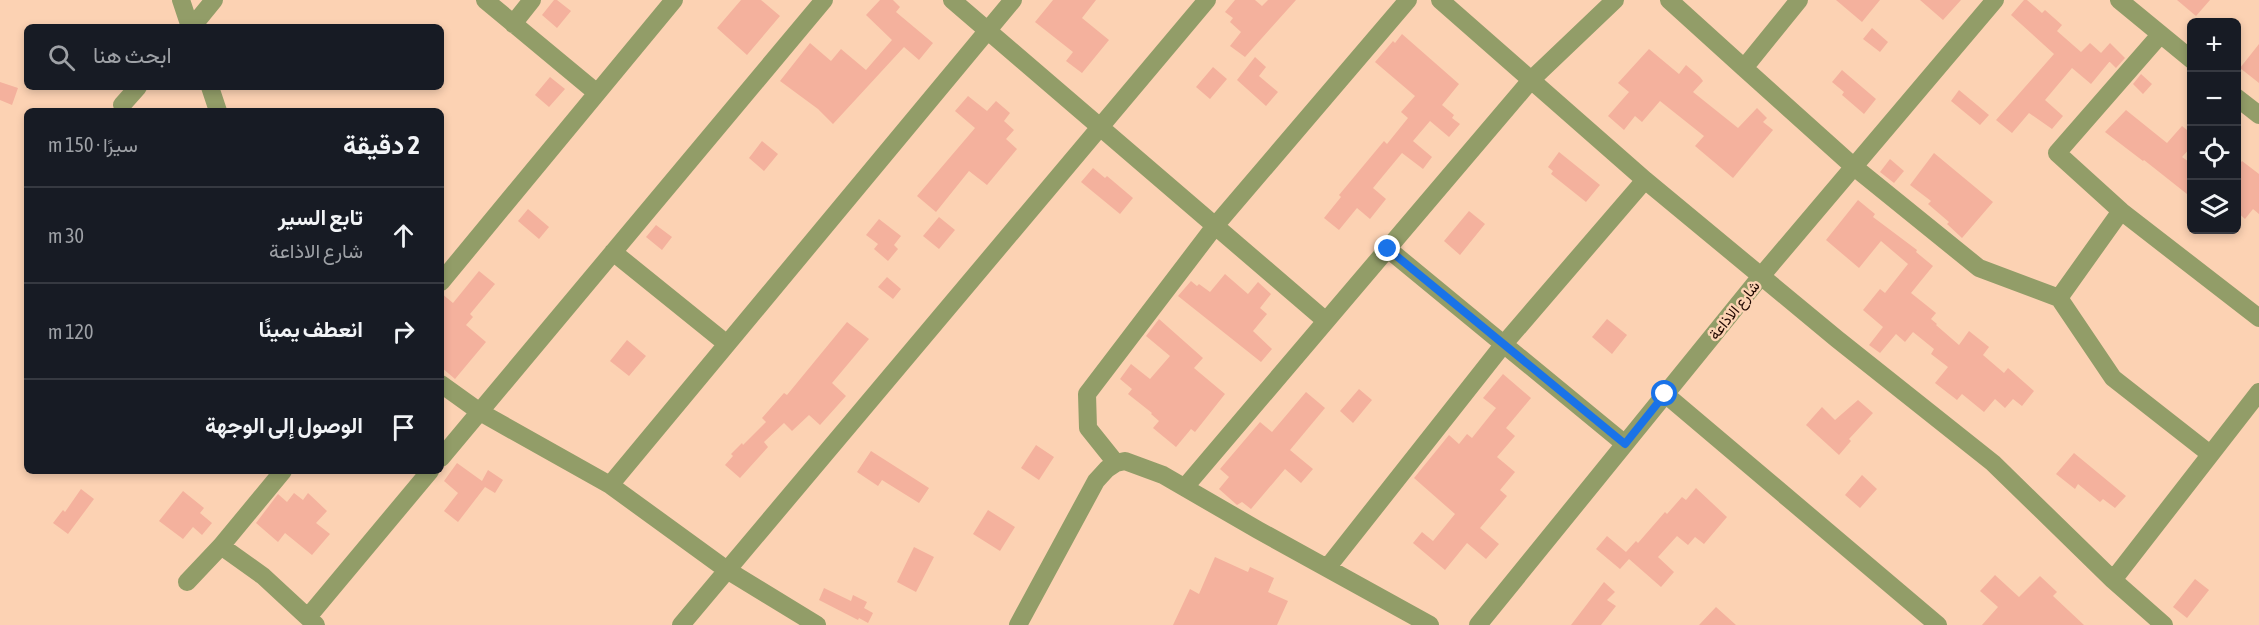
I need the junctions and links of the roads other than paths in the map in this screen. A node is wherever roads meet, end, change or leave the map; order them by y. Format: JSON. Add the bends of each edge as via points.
{"nodes":[{"id":1,"x":181,"y":0,"type":"edge"},
{"id":2,"x":214,"y":0,"type":"edge"},
{"id":3,"x":485,"y":0,"type":"edge"},
{"id":4,"x":531,"y":0,"type":"edge"},
{"id":5,"x":674,"y":0,"type":"edge"},
{"id":6,"x":824,"y":0,"type":"edge"},
{"id":7,"x":952,"y":0,"type":"edge"},
{"id":8,"x":1013,"y":0,"type":"edge"},
{"id":9,"x":1207,"y":0,"type":"edge"},
{"id":10,"x":1408,"y":0,"type":"edge"},
{"id":11,"x":1440,"y":0,"type":"edge"},
{"id":12,"x":1615,"y":0,"type":"edge"},
{"id":13,"x":1669,"y":0,"type":"edge"},
{"id":14,"x":1799,"y":0,"type":"edge"},
{"id":15,"x":1995,"y":0,"type":"edge"},
{"id":16,"x":2119,"y":0,"type":"edge"},
{"id":17,"x":190,"y":24,"type":"edge"},
{"id":18,"x":194,"y":24,"type":"edge"},
{"id":19,"x":513,"y":24,"type":"junction"},
{"id":20,"x":988,"y":30,"type":"junction"},
{"id":21,"x":2160,"y":35,"type":"junction"},
{"id":22,"x":2187,"y":56,"type":"edge"},
{"id":23,"x":1744,"y":68,"type":"junction"},
{"id":24,"x":1531,"y":80,"type":"junction"},
{"id":25,"x":135,"y":90,"type":"edge"},
{"id":26,"x":211,"y":90,"type":"edge"},
{"id":27,"x":597,"y":93,"type":"junction"},
{"id":28,"x":2241,"y":101,"type":"edge"},
{"id":29,"x":122,"y":105,"type":"dead end"},
{"id":30,"x":217,"y":108,"type":"edge"},
{"id":31,"x":2259,"y":115,"type":"edge"},
{"id":32,"x":1099,"y":127,"type":"junction"},
{"id":33,"x":1853,"y":166,"type":"junction"},
{"id":34,"x":1645,"y":180,"type":"junction"},
{"id":35,"x":2121,"y":212,"type":"junction"},
{"id":36,"x":1215,"y":226,"type":"junction"},
{"id":37,"x":1388,"y":249,"type":"junction"},
{"id":38,"x":613,"y":252,"type":"junction"},
{"id":39,"x":1762,"y":275,"type":"junction"},
{"id":40,"x":444,"y":278,"type":"edge"},
{"id":41,"x":2059,"y":298,"type":"junction"},
{"id":42,"x":2259,"y":318,"type":"edge"},
{"id":43,"x":1326,"y":321,"type":"junction"},
{"id":44,"x":728,"y":344,"type":"junction"},
{"id":45,"x":1503,"y":345,"type":"junction"},
{"id":46,"x":444,"y":386,"type":"edge"},
{"id":47,"x":2259,"y":392,"type":"edge"},
{"id":48,"x":1665,"y":394,"type":"junction"},
{"id":49,"x":480,"y":412,"type":"junction"},
{"id":50,"x":1625,"y":444,"type":"junction"},
{"id":51,"x":444,"y":454,"type":"edge"},
{"id":52,"x":2210,"y":454,"type":"junction"},
{"id":53,"x":1116,"y":463,"type":"junction"},
{"id":54,"x":281,"y":474,"type":"edge"},
{"id":55,"x":428,"y":474,"type":"edge"},
{"id":56,"x":610,"y":486,"type":"junction"},
{"id":57,"x":1185,"y":487,"type":"junction"},
{"id":58,"x":221,"y":546,"type":"junction"},
{"id":59,"x":1327,"y":568,"type":"junction"},
{"id":60,"x":727,"y":570,"type":"junction"},
{"id":61,"x":2113,"y":580,"type":"junction"},
{"id":62,"x":187,"y":582,"type":"dead end"},
{"id":63,"x":312,"y":621,"type":"edge"},
{"id":64,"x":681,"y":625,"type":"edge"},
{"id":65,"x":817,"y":625,"type":"edge"},
{"id":66,"x":1018,"y":625,"type":"edge"},
{"id":67,"x":1430,"y":625,"type":"edge"},
{"id":68,"x":1478,"y":625,"type":"edge"},
{"id":69,"x":1938,"y":625,"type":"edge"},
{"id":70,"x":2164,"y":625,"type":"edge"}],
"edges":[{"from":1,"to":17,"type":"street"},
{"from":2,"to":18,"type":"street"},
{"from":3,"to":19,"type":"street"},
{"from":4,"to":19,"type":"street"},
{"from":5,"to":27,"type":"street"},
{"from":6,"to":38,"type":"street"},
{"from":7,"to":20,"type":"street"},
{"from":8,"to":20,"type":"street"},
{"from":9,"to":32,"type":"street"},
{"from":10,"to":36,"type":"street"},
{"from":11,"to":24,"type":"street"},
{"from":12,"to":24,"type":"street"},
{"from":13,"to":23,"type":"street"},
{"from":14,"to":23,"type":"street"},
{"from":15,"to":33,"type":"street","name":"شارع الاذاعة"},
{"from":16,"to":21,"type":"street"},
{"from":19,"to":27,"type":"street"},
{"from":20,"to":32,"type":"street"},
{"from":20,"to":44,"type":"street"},
{"from":21,"to":22,"type":"street"},
{"from":21,"to":35,"type":"street","via":[[2057,153]]},
{"from":23,"to":33,"type":"street"},
{"from":24,"to":34,"type":"street"},
{"from":24,"to":37,"type":"street"},
{"from":25,"to":29,"type":"street"},
{"from":26,"to":30,"type":"street"},
{"from":27,"to":40,"type":"street"},
{"from":28,"to":31,"type":"street"},
{"from":32,"to":36,"type":"street"},
{"from":32,"to":60,"type":"street"},
{"from":33,"to":39,"type":"street","name":"شارع الاذاعة"},
{"from":33,"to":41,"type":"street","via":[[1979,268]]},
{"from":34,"to":39,"type":"street"},
{"from":34,"to":45,"type":"street"},
{"from":35,"to":41,"type":"street"},
{"from":35,"to":42,"type":"street"},
{"from":36,"to":43,"type":"street"},
{"from":36,"to":53,"type":"street","via":[[1087,394],[1088,428]]},
{"from":37,"to":43,"type":"street"},
{"from":37,"to":45,"type":"street"},
{"from":38,"to":44,"type":"street"},
{"from":38,"to":49,"type":"street"},
{"from":39,"to":48,"type":"street","name":"شارع الاذاعة"},
{"from":39,"to":61,"type":"street","via":[[1994,463]]},
{"from":41,"to":52,"type":"street","via":[[2114,378]]},
{"from":43,"to":57,"type":"street"},
{"from":44,"to":56,"type":"street"},
{"from":45,"to":50,"type":"street"},
{"from":45,"to":59,"type":"street"},
{"from":46,"to":49,"type":"street"},
{"from":47,"to":52,"type":"street"},
{"from":48,"to":50,"type":"street","name":"شارع الاذاعة"},
{"from":48,"to":69,"type":"street"},
{"from":49,"to":51,"type":"street"},
{"from":49,"to":56,"type":"street"},
{"from":50,"to":68,"type":"street","name":"شارع الاذاعة"},
{"from":52,"to":61,"type":"street"},
{"from":53,"to":57,"type":"street","via":[[1133,463]]},
{"from":53,"to":66,"type":"street","via":[[1096,481]]},
{"from":54,"to":58,"type":"street"},
{"from":55,"to":63,"type":"street"},
{"from":56,"to":60,"type":"street"},
{"from":57,"to":59,"type":"street"},
{"from":58,"to":62,"type":"street"},
{"from":58,"to":63,"type":"street","via":[[263,576]]},
{"from":59,"to":67,"type":"street"},
{"from":60,"to":64,"type":"street"},
{"from":60,"to":65,"type":"street"},
{"from":61,"to":70,"type":"street"}]}
